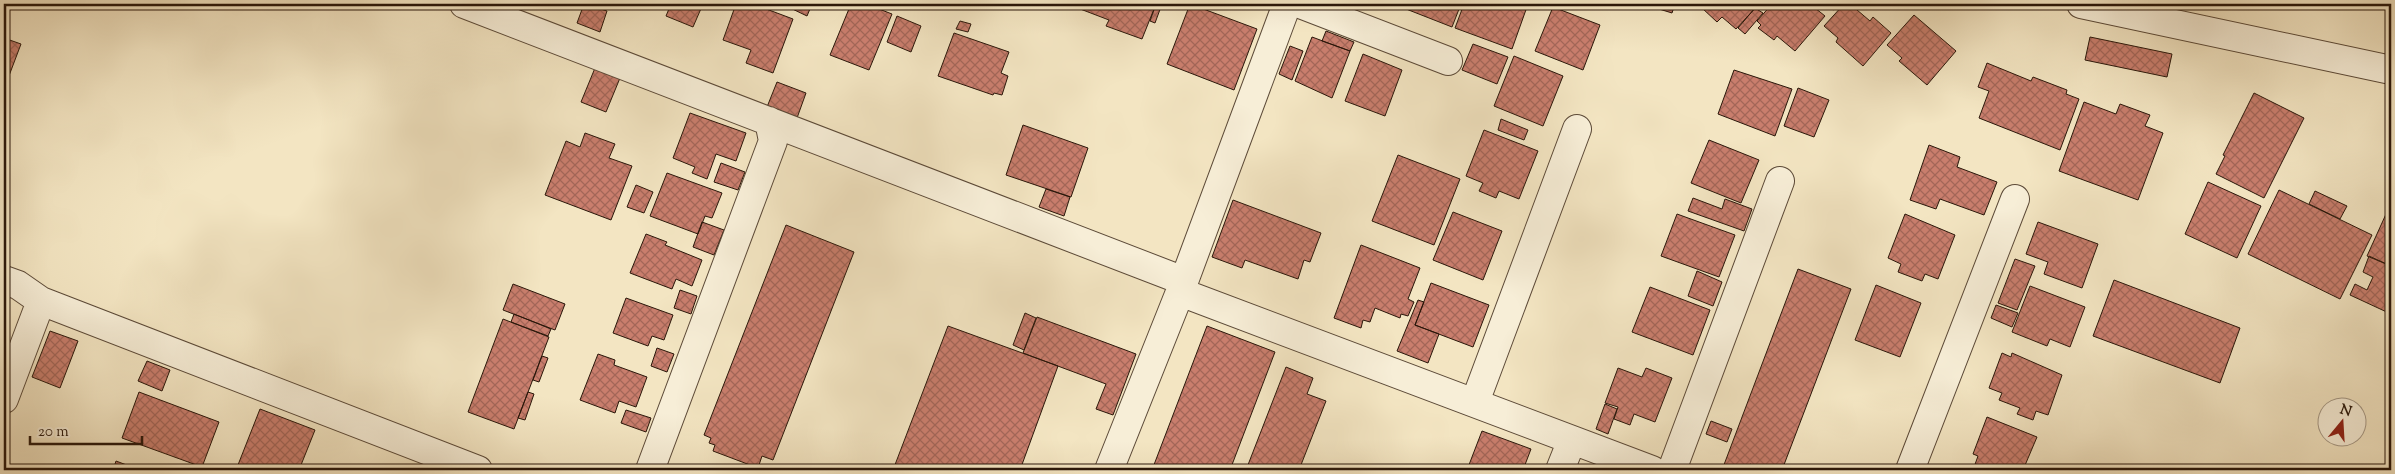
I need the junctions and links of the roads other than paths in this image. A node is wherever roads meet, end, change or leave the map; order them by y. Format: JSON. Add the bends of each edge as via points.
{"nodes":[{"id":1,"x":464,"y":4,"type":"edge"},
{"id":2,"x":1287,"y":4,"type":"edge"},
{"id":3,"x":1300,"y":4,"type":"edge"},
{"id":4,"x":2081,"y":4,"type":"edge"},
{"id":5,"x":1448,"y":61,"type":"dead end"},
{"id":6,"x":2391,"y":70,"type":"edge"},
{"id":7,"x":769,"y":121,"type":"junction"},
{"id":8,"x":1577,"y":129,"type":"dead end"},
{"id":9,"x":1780,"y":181,"type":"dead end"},
{"id":10,"x":2015,"y":199,"type":"dead end"},
{"id":11,"x":4,"y":280,"type":"edge"},
{"id":12,"x":1182,"y":287,"type":"junction"},
{"id":13,"x":41,"y":301,"type":"junction"},
{"id":14,"x":4,"y":399,"type":"edge"},
{"id":15,"x":1475,"y":402,"type":"junction"},
{"id":16,"x":1572,"y":440,"type":"junction"},
{"id":17,"x":478,"y":470,"type":"edge"},
{"id":18,"x":650,"y":470,"type":"edge"},
{"id":19,"x":1109,"y":470,"type":"edge"},
{"id":20,"x":1560,"y":470,"type":"edge"},
{"id":21,"x":1652,"y":470,"type":"edge"},
{"id":22,"x":1672,"y":470,"type":"edge"},
{"id":23,"x":1910,"y":470,"type":"edge"}],
"edges":[{"from":1,"to":7,"type":"street"},
{"from":2,"to":12,"type":"street"},
{"from":3,"to":5,"type":"street"},
{"from":4,"to":6,"type":"street"},
{"from":7,"to":12,"type":"street"},
{"from":7,"to":18,"type":"street","via":[[773,141]]},
{"from":8,"to":15,"type":"street"},
{"from":9,"to":22,"type":"street"},
{"from":10,"to":23,"type":"street"},
{"from":11,"to":13,"type":"street","via":[[18,285]]},
{"from":12,"to":15,"type":"street"},
{"from":12,"to":19,"type":"street"},
{"from":13,"to":14,"type":"street"},
{"from":13,"to":17,"type":"street"},
{"from":15,"to":16,"type":"street"},
{"from":16,"to":20,"type":"street"},
{"from":16,"to":21,"type":"street"}]}
